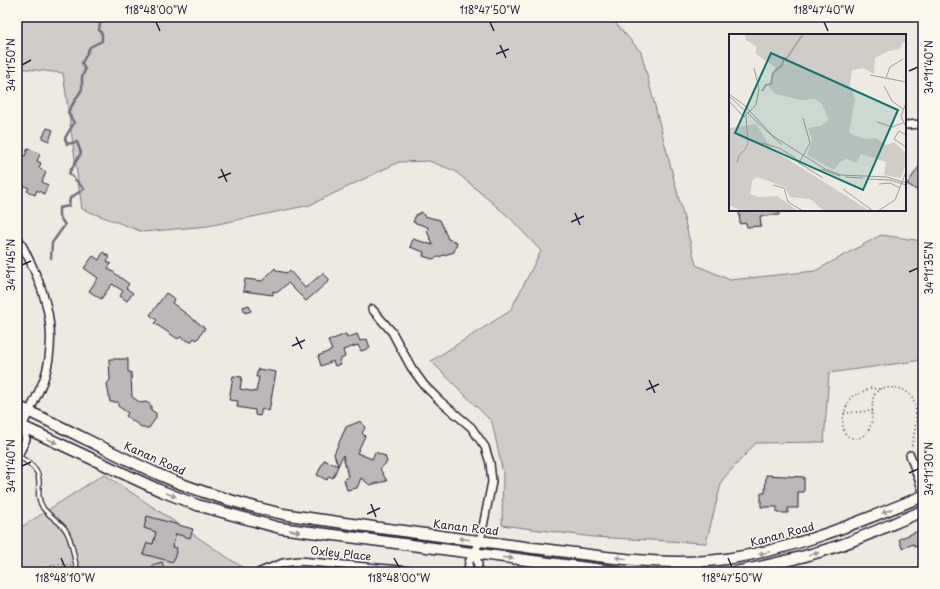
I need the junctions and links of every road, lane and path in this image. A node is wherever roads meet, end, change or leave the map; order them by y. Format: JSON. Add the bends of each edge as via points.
{"nodes":[{"id":1,"x":923,"y":124,"type":"edge"},
{"id":2,"x":906,"y":125,"type":"edge"},
{"id":3,"x":17,"y":236,"type":"edge"},
{"id":4,"x":372,"y":309,"type":"dead end"},
{"id":5,"x":879,"y":389,"type":"junction"},
{"id":6,"x":17,"y":406,"type":"edge"},
{"id":7,"x":873,"y":411,"type":"junction"},
{"id":8,"x":29,"y":412,"type":"junction"},
{"id":9,"x":844,"y":413,"type":"junction"},
{"id":10,"x":19,"y":427,"type":"edge"},
{"id":11,"x":910,"y":455,"type":"joint"},
{"id":12,"x":17,"y":457,"type":"edge"},
{"id":13,"x":923,"y":491,"type":"edge"},
{"id":14,"x":923,"y":496,"type":"edge"},
{"id":15,"x":923,"y":511,"type":"edge"},
{"id":16,"x":480,"y":541,"type":"junction"},
{"id":17,"x":474,"y":553,"type":"junction"},
{"id":18,"x":77,"y":568,"type":"junction"},
{"id":19,"x":36,"y":572,"type":"edge"},
{"id":20,"x":80,"y":572,"type":"edge"},
{"id":21,"x":260,"y":572,"type":"edge"},
{"id":22,"x":422,"y":572,"type":"edge"},
{"id":23,"x":468,"y":572,"type":"edge"},
{"id":24,"x":477,"y":572,"type":"edge"},
{"id":25,"x":619,"y":572,"type":"edge"},
{"id":26,"x":735,"y":572,"type":"edge"}],
"edges":[{"from":1,"to":2,"type":"street"},
{"from":3,"to":8,"type":"street","via":[[47,303],[51,331],[50,357]]},
{"from":4,"to":16,"type":"street","via":[[392,332],[424,385],[471,427],[485,447],[492,482]]},
{"from":5,"to":7,"type":"path","via":[[872,398]]},
{"from":5,"to":9,"type":"path","via":[[871,388],[851,397]]},
{"from":5,"to":11,"type":"path","via":[[890,386],[905,390],[913,398],[917,409],[916,428]]},
{"from":6,"to":8,"type":"main road","name":"Kanan Road"},
{"from":7,"to":9,"type":"path"},
{"from":7,"to":9,"type":"path","via":[[869,429],[857,438],[846,435],[843,427]]},
{"from":8,"to":10,"type":"street"},
{"from":16,"to":8,"type":"main road","name":"Kanan Road","one_way":true,"via":[[332,522],[241,504],[202,492],[161,475]]},
{"from":10,"to":12,"type":"street","via":[[26,438]]},
{"from":10,"to":17,"type":"main road","one_way":true,"via":[[159,490],[238,517],[280,528]]},
{"from":11,"to":13,"type":"street"},
{"from":12,"to":18,"type":"lane","via":[[30,464],[40,477],[43,507],[66,531]]},
{"from":14,"to":16,"type":"main road","name":"Kanan Road","one_way":true,"via":[[801,543],[763,553],[724,559],[648,562]]},
{"from":26,"to":15,"type":"main road","one_way":true,"via":[[820,552]]},
{"from":16,"to":17,"type":"street"},
{"from":17,"to":23,"type":"street","via":[[469,562]]},
{"from":17,"to":24,"type":"street","via":[[478,563]]},
{"from":17,"to":25,"type":"main road","one_way":true},
{"from":18,"to":19,"type":"path","via":[[53,564]]},
{"from":18,"to":20,"type":"lane"},
{"from":21,"to":22,"type":"street","name":"Oxley Place","via":[[299,560]]}]}
